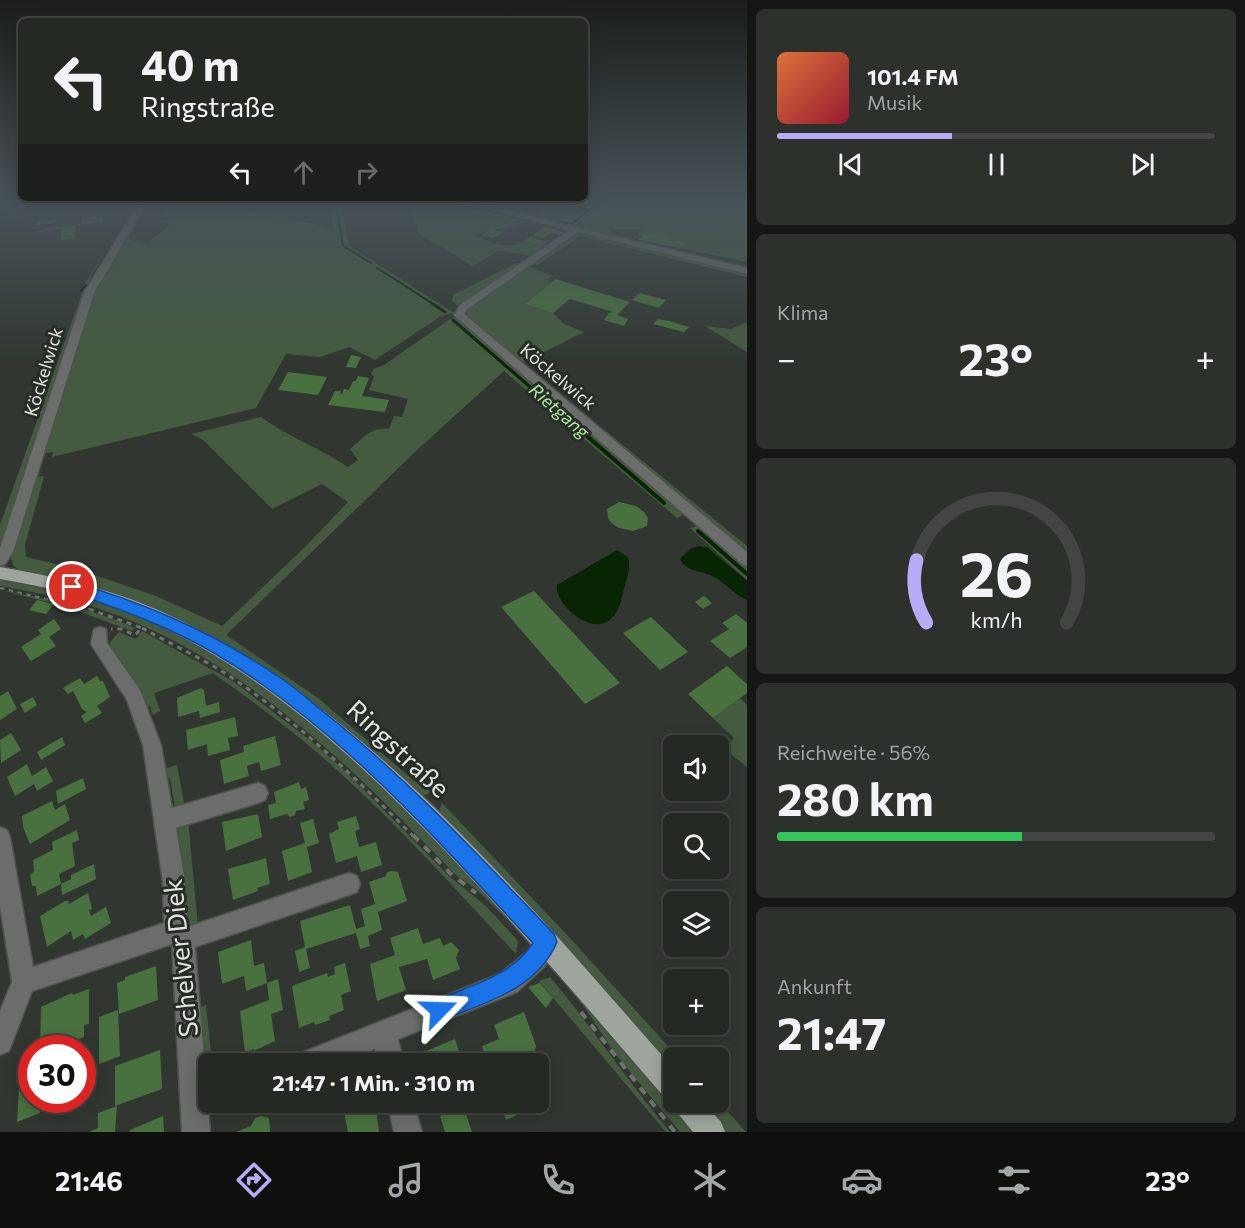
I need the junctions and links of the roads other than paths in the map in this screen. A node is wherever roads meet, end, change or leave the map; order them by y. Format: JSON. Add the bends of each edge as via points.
{"nodes":[{"id":1,"x":110,"y":257,"type":"edge"},
{"id":2,"x":537,"y":257,"type":"edge"},
{"id":3,"x":688,"y":257,"type":"edge"},
{"id":4,"x":747,"y":271,"type":"edge"},
{"id":5,"x":0,"y":560,"type":"edge"},
{"id":6,"x":747,"y":560,"type":"edge"},
{"id":7,"x":0,"y":573,"type":"edge"},
{"id":8,"x":100,"y":634,"type":"road end"},
{"id":9,"x":258,"y":793,"type":"dead end"},
{"id":10,"x":164,"y":821,"type":"junction"},
{"id":11,"x":0,"y":837,"type":"edge"},
{"id":12,"x":349,"y":884,"type":"dead end"},
{"id":13,"x":180,"y":935,"type":"junction"},
{"id":14,"x":546,"y":942,"type":"junction"},
{"id":15,"x":24,"y":982,"type":"junction"},
{"id":16,"x":384,"y":1033,"type":"junction"},
{"id":17,"x":0,"y":1042,"type":"edge"},
{"id":18,"x":333,"y":1053,"type":"edge"},
{"id":19,"x":389,"y":1053,"type":"edge"},
{"id":20,"x":663,"y":1076,"type":"edge"},
{"id":21,"x":198,"y":1095,"type":"edge"},
{"id":22,"x":403,"y":1113,"type":"edge"},
{"id":23,"x":695,"y":1113,"type":"edge"},
{"id":24,"x":408,"y":1132,"type":"edge"},
{"id":25,"x":711,"y":1132,"type":"edge"}],
"edges":[{"from":1,"to":5,"type":"street","name":"Köckelwick","via":[[88,293],[27,489]]},
{"from":2,"to":6,"type":"street","name":"Köckelwick","via":[[463,307],[459,315]]},
{"from":3,"to":4,"type":"street"},
{"from":7,"to":14,"type":"main road","name":"Ringstraße","via":[[72,587],[146,612],[218,648],[277,684],[411,800]]},
{"from":8,"to":10,"type":"street","name":"Schelver Diek","via":[[99,644],[134,696],[152,745]]},
{"from":9,"to":10,"type":"street"},
{"from":10,"to":13,"type":"street","name":"Schelver Diek"},
{"from":11,"to":15,"type":"street"},
{"from":12,"to":13,"type":"street"},
{"from":13,"to":15,"type":"street"},
{"from":13,"to":21,"type":"street","name":"Schelver Diek"},
{"from":14,"to":16,"type":"street","via":[[536,958],[508,982]]},
{"from":14,"to":20,"type":"main road","name":"Ringstraße"},
{"from":15,"to":17,"type":"street"},
{"from":16,"to":18,"type":"street"},
{"from":16,"to":19,"type":"street"},
{"from":22,"to":24,"type":"street"},
{"from":23,"to":25,"type":"main road"}]}
